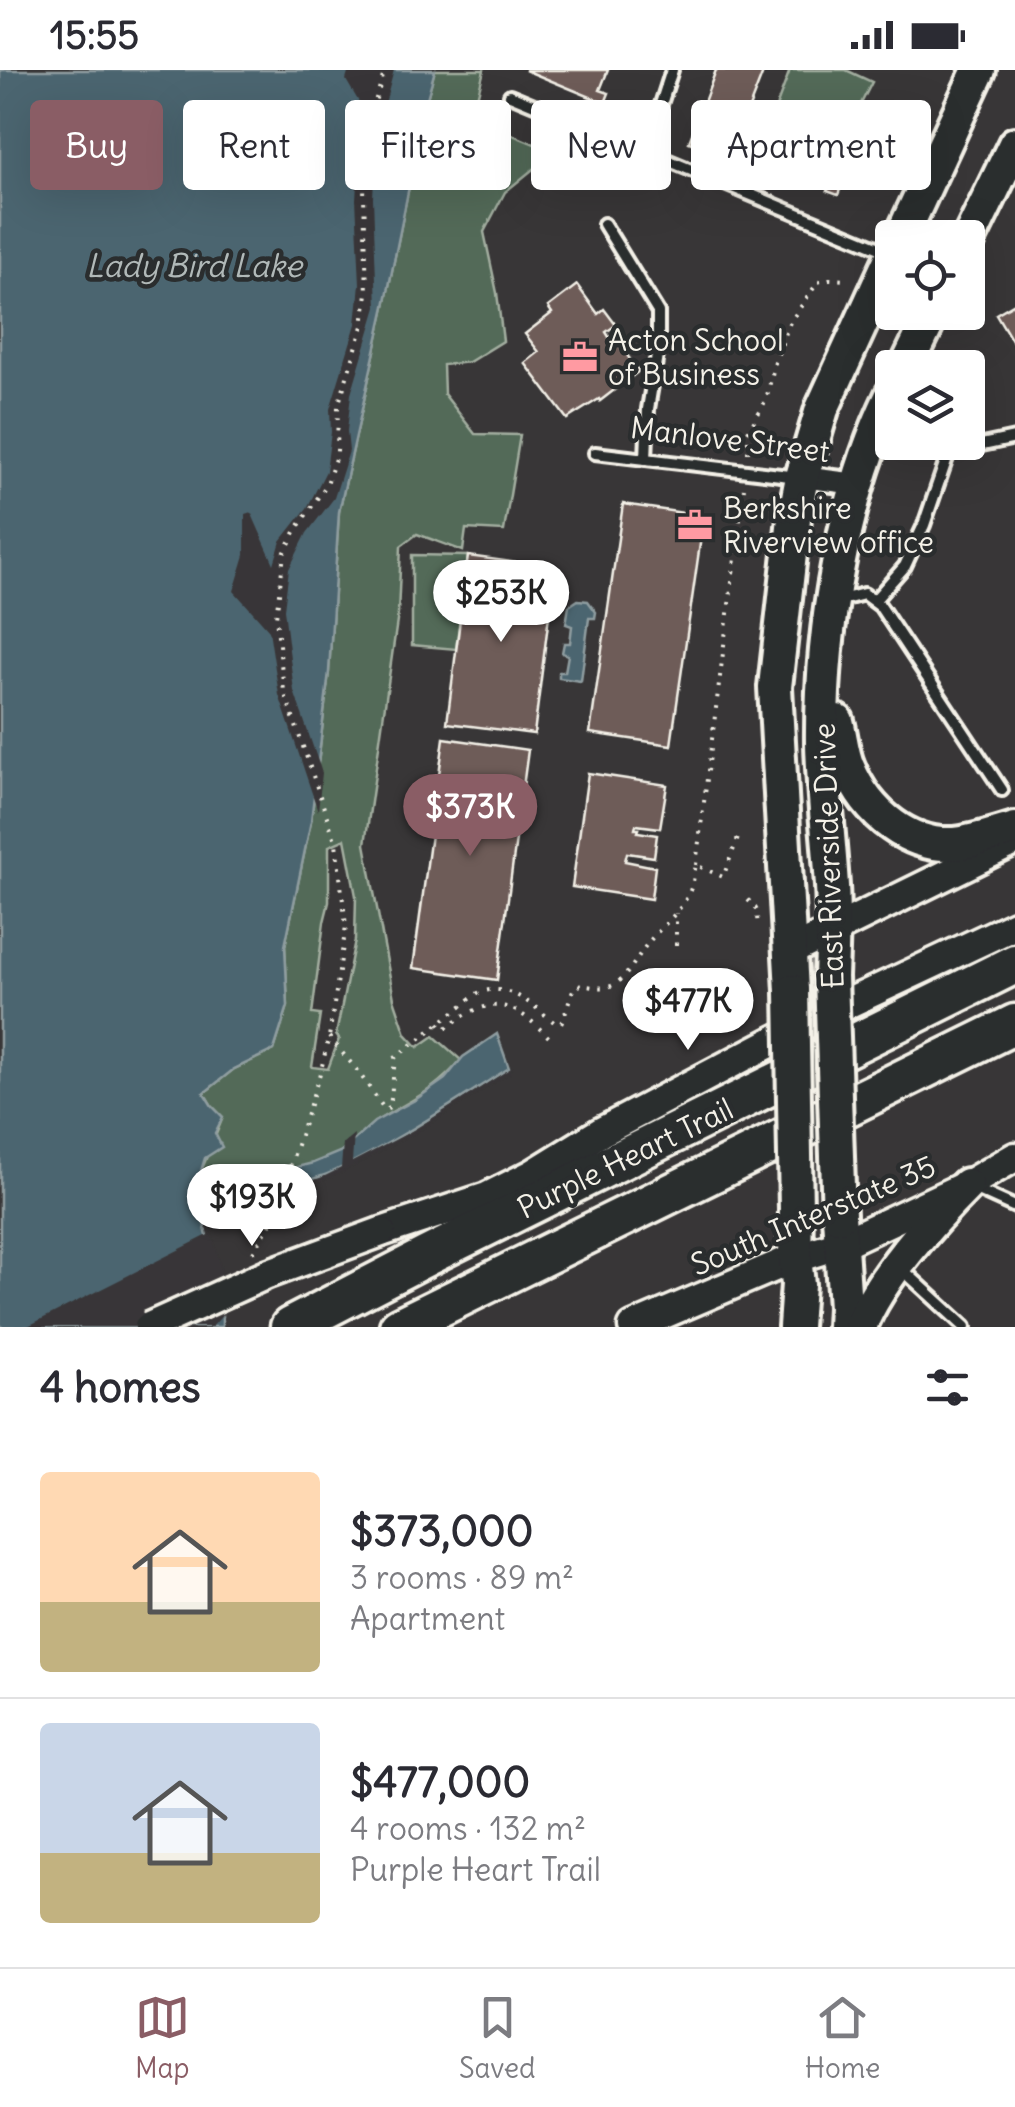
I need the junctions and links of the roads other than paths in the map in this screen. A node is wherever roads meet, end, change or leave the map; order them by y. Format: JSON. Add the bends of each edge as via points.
{"nodes":[{"id":1,"x":672,"y":70,"type":"edge"},
{"id":2,"x":979,"y":70,"type":"edge"},
{"id":3,"x":510,"y":95,"type":"dead end"},
{"id":4,"x":662,"y":100,"type":"edge"},
{"id":5,"x":531,"y":104,"type":"edge"},
{"id":6,"x":1015,"y":144,"type":"edge"},
{"id":7,"x":671,"y":161,"type":"edge"},
{"id":8,"x":909,"y":220,"type":"edge"},
{"id":9,"x":978,"y":220,"type":"edge"},
{"id":10,"x":604,"y":224,"type":"dead end"},
{"id":11,"x":875,"y":247,"type":"edge"},
{"id":12,"x":875,"y":292,"type":"edge"},
{"id":13,"x":875,"y":434,"type":"edge"},
{"id":14,"x":1015,"y":438,"type":"edge"},
{"id":15,"x":595,"y":453,"type":"dead end"},
{"id":16,"x":646,"y":459,"type":"junction"},
{"id":17,"x":802,"y":477,"type":"junction"},
{"id":18,"x":857,"y":484,"type":"junction"},
{"id":19,"x":874,"y":601,"type":"junction"},
{"id":20,"x":833,"y":602,"type":"junction"},
{"id":21,"x":826,"y":667,"type":"junction"},
{"id":22,"x":1002,"y":790,"type":"dead end"},
{"id":23,"x":1015,"y":829,"type":"edge"},
{"id":24,"x":1015,"y":841,"type":"edge"},
{"id":25,"x":1015,"y":925,"type":"edge"},
{"id":26,"x":833,"y":930,"type":"junction"},
{"id":27,"x":791,"y":951,"type":"junction"},
{"id":28,"x":1015,"y":964,"type":"edge"},
{"id":29,"x":1015,"y":1024,"type":"edge"},
{"id":30,"x":1015,"y":1158,"type":"edge"},
{"id":31,"x":968,"y":1186,"type":"junction"},
{"id":32,"x":1015,"y":1207,"type":"edge"},
{"id":33,"x":840,"y":1230,"type":"junction"},
{"id":34,"x":795,"y":1258,"type":"junction"},
{"id":35,"x":898,"y":1265,"type":"junction"},
{"id":36,"x":296,"y":1324,"type":"edge"},
{"id":37,"x":150,"y":1327,"type":"edge"},
{"id":38,"x":398,"y":1327,"type":"edge"},
{"id":39,"x":633,"y":1327,"type":"edge"},
{"id":40,"x":795,"y":1327,"type":"edge"},
{"id":41,"x":844,"y":1327,"type":"edge"},
{"id":42,"x":860,"y":1327,"type":"edge"},
{"id":43,"x":965,"y":1327,"type":"edge"}],
"edges":[{"from":1,"to":4,"type":"lane"},
{"from":2,"to":8,"type":"main road"},
{"from":3,"to":5,"type":"lane"},
{"from":6,"to":9,"type":"main road"},
{"from":7,"to":11,"type":"lane"},
{"from":10,"to":16,"type":"lane","via":[[658,312]]},
{"from":12,"to":17,"type":"main road","name":"East Riverside Drive","via":[[822,409]]},
{"from":13,"to":18,"type":"main road","name":"East Riverside Drive"},
{"from":14,"to":19,"type":"lane","via":[[949,452],[905,566]]},
{"from":15,"to":16,"type":"lane","name":"Manlove Street"},
{"from":16,"to":17,"type":"lane","name":"Manlove Street"},
{"from":17,"to":18,"type":"street","name":"Manlove Street"},
{"from":17,"to":27,"type":"main road","name":"East Riverside Drive","via":[[775,687]]},
{"from":18,"to":20,"type":"main road","name":"East Riverside Drive"},
{"from":19,"to":20,"type":"lane","via":[[864,594]]},
{"from":19,"to":22,"type":"lane"},
{"from":20,"to":21,"type":"main road","name":"East Riverside Drive"},
{"from":21,"to":23,"type":"main road","via":[[847,765],[865,801],[892,825],[924,842],[960,844]]},
{"from":21,"to":26,"type":"main road","name":"East Riverside Drive","via":[[822,741]]},
{"from":24,"to":26,"type":"main road"},
{"from":25,"to":37,"type":"main road","bridge":true,"via":[[821,1016],[487,1197],[267,1274]]},
{"from":26,"to":27,"type":"main road"},
{"from":26,"to":33,"type":"main road","name":"East Riverside Drive","bridge":true},
{"from":27,"to":34,"type":"main road","name":"East Riverside Drive","bridge":true},
{"from":28,"to":36,"type":"highway","name":"Purple Heart Trail"},
{"from":29,"to":38,"type":"highway","name":"Purple Heart Trail"},
{"from":30,"to":31,"type":"main road","name":"South Interstate 35"},
{"from":31,"to":32,"type":"lane"},
{"from":31,"to":33,"type":"main road","name":"South Interstate 35"},
{"from":31,"to":35,"type":"main road"},
{"from":33,"to":34,"type":"main road","name":"South Interstate 35"},
{"from":33,"to":41,"type":"main road","name":"East Riverside Drive"},
{"from":34,"to":39,"type":"main road","name":"South Interstate 35"},
{"from":34,"to":40,"type":"main road","name":"East Riverside Drive"},
{"from":35,"to":42,"type":"main road"},
{"from":35,"to":43,"type":"lane"}]}
